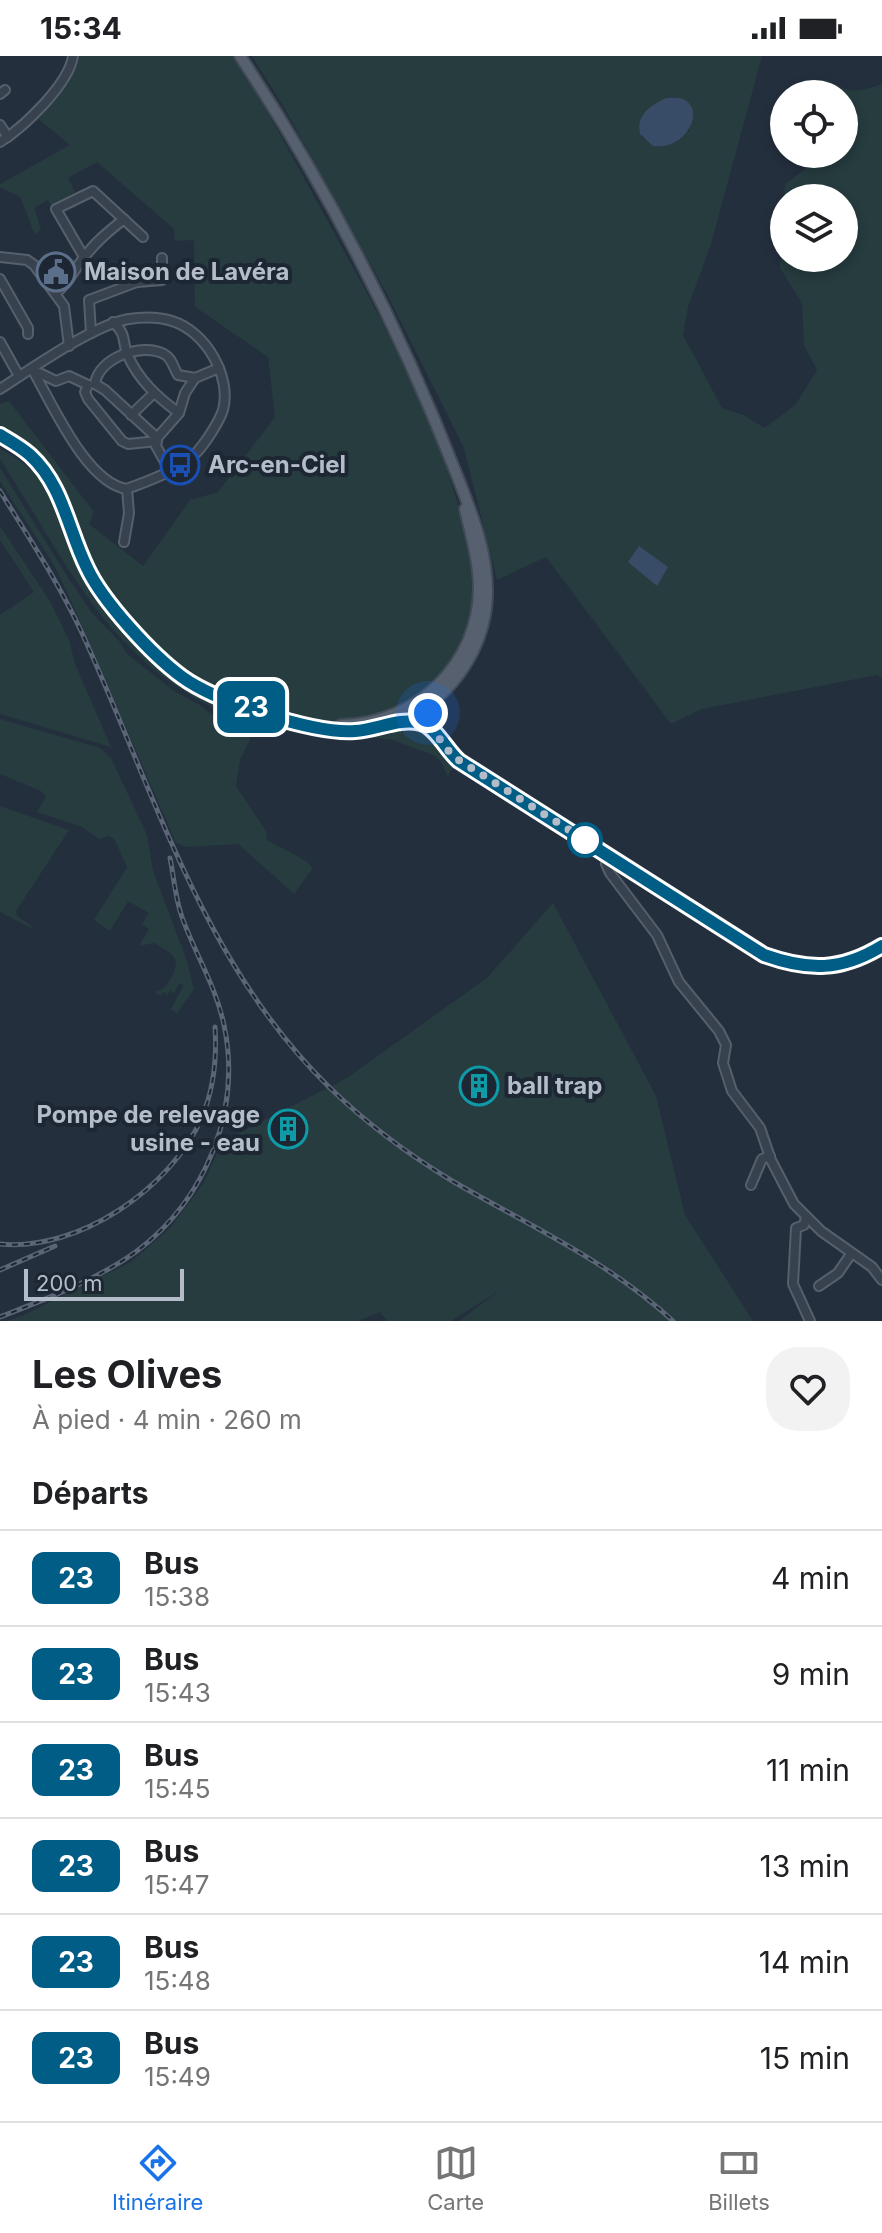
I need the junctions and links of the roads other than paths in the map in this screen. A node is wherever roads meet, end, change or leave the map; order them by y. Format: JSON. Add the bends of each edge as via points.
{"nodes":[{"id":1,"x":73,"y":56,"type":"edge"},
{"id":2,"x":240,"y":56,"type":"edge"},
{"id":3,"x":248,"y":56,"type":"edge"},
{"id":4,"x":0,"y":125,"type":"edge"},
{"id":5,"x":291,"y":136,"type":"junction"},
{"id":6,"x":4,"y":140,"type":"edge"},
{"id":7,"x":124,"y":219,"type":"junction"},
{"id":8,"x":143,"y":237,"type":"dead end"},
{"id":9,"x":0,"y":257,"type":"edge"},
{"id":10,"x":84,"y":257,"type":"junction"},
{"id":11,"x":162,"y":258,"type":"dead end"},
{"id":12,"x":0,"y":279,"type":"edge"},
{"id":13,"x":55,"y":293,"type":"junction"},
{"id":14,"x":113,"y":322,"type":"junction"},
{"id":15,"x":91,"y":333,"type":"junction"},
{"id":16,"x":28,"y":334,"type":"dead end"},
{"id":17,"x":0,"y":342,"type":"edge"},
{"id":18,"x":69,"y":346,"type":"junction"},
{"id":19,"x":127,"y":354,"type":"junction"},
{"id":20,"x":219,"y":368,"type":"junction"},
{"id":21,"x":32,"y":369,"type":"junction"},
{"id":22,"x":19,"y":376,"type":"junction"},
{"id":23,"x":195,"y":378,"type":"junction"},
{"id":24,"x":92,"y":384,"type":"junction"},
{"id":25,"x":0,"y":389,"type":"edge"},
{"id":26,"x":153,"y":394,"type":"junction"},
{"id":27,"x":179,"y":413,"type":"junction"},
{"id":28,"x":131,"y":415,"type":"junction"},
{"id":29,"x":0,"y":436,"type":"edge"},
{"id":30,"x":157,"y":439,"type":"junction"},
{"id":31,"x":0,"y":445,"type":"edge"},
{"id":32,"x":169,"y":469,"type":"junction"},
{"id":33,"x":458,"y":478,"type":"junction"},
{"id":34,"x":49,"y":479,"type":"junction"},
{"id":35,"x":127,"y":489,"type":"junction"},
{"id":36,"x":124,"y":542,"type":"dead end"},
{"id":37,"x":443,"y":692,"type":"junction"},
{"id":38,"x":419,"y":708,"type":"junction"},
{"id":39,"x":283,"y":718,"type":"junction"},
{"id":40,"x":395,"y":723,"type":"junction"},
{"id":41,"x":430,"y":725,"type":"junction"},
{"id":42,"x":607,"y":854,"type":"junction"},
{"id":43,"x":634,"y":872,"type":"junction"},
{"id":44,"x":619,"y":887,"type":"junction"},
{"id":45,"x":882,"y":946,"type":"edge"},
{"id":46,"x":770,"y":1156,"type":"junction"},
{"id":47,"x":751,"y":1185,"type":"dead end"},
{"id":48,"x":806,"y":1217,"type":"junction"},
{"id":49,"x":851,"y":1254,"type":"junction"},
{"id":50,"x":882,"y":1280,"type":"edge"},
{"id":51,"x":819,"y":1286,"type":"dead end"},
{"id":52,"x":810,"y":1321,"type":"edge"}],
"edges":[{"from":1,"to":6,"type":"street","via":[[65,77]]},
{"from":2,"to":5,"type":"main road"},
{"from":3,"to":5,"type":"main road"},
{"from":4,"to":6,"type":"street"},
{"from":5,"to":33,"type":"main road","via":[[402,343]]},
{"from":7,"to":8,"type":"street"},
{"from":7,"to":10,"type":"street"},
{"from":7,"to":10,"type":"street","via":[[93,191],[56,209]]},
{"from":9,"to":13,"type":"street","via":[[30,262]]},
{"from":10,"to":13,"type":"street"},
{"from":11,"to":15,"type":"street","via":[[162,280],[137,282],[89,300]]},
{"from":12,"to":16,"type":"street"},
{"from":13,"to":18,"type":"street","via":[[64,306]]},
{"from":14,"to":15,"type":"street"},
{"from":14,"to":19,"type":"street","via":[[124,333]]},
{"from":14,"to":20,"type":"street","via":[[141,317],[173,321],[205,344]]},
{"from":15,"to":18,"type":"street"},
{"from":17,"to":22,"type":"street"},
{"from":18,"to":21,"type":"street"},
{"from":19,"to":23,"type":"street","via":[[163,353],[178,375]]},
{"from":19,"to":24,"type":"street","via":[[106,364]]},
{"from":19,"to":26,"type":"street"},
{"from":20,"to":23,"type":"street"},
{"from":20,"to":32,"type":"street","via":[[223,411],[197,453]]},
{"from":21,"to":22,"type":"street"},
{"from":21,"to":24,"type":"street","via":[[56,381],[69,376]]},
{"from":21,"to":35,"type":"street","via":[[81,453],[106,482]]},
{"from":22,"to":25,"type":"street"},
{"from":23,"to":27,"type":"street"},
{"from":24,"to":28,"type":"street"},
{"from":24,"to":30,"type":"street","via":[[85,392],[88,399],[122,441]]},
{"from":26,"to":27,"type":"street"},
{"from":26,"to":28,"type":"street"},
{"from":27,"to":30,"type":"street"},
{"from":28,"to":30,"type":"street"},
{"from":29,"to":34,"type":"main road","via":[[33,458]]},
{"from":30,"to":32,"type":"street"},
{"from":31,"to":34,"type":"main road"},
{"from":32,"to":35,"type":"street"},
{"from":33,"to":37,"type":"main road","via":[[482,549],[487,594],[473,651]]},
{"from":33,"to":38,"type":"main road","via":[[478,573],[475,624],[453,669]]},
{"from":34,"to":39,"type":"main road","via":[[93,580],[162,660],[209,692]]},
{"from":35,"to":36,"type":"street"},
{"from":37,"to":38,"type":"main road"},
{"from":37,"to":41,"type":"street"},
{"from":38,"to":39,"type":"main road","via":[[364,723]]},
{"from":38,"to":40,"type":"main road"},
{"from":38,"to":41,"type":"street"},
{"from":39,"to":40,"type":"main road","via":[[341,731]]},
{"from":40,"to":41,"type":"street"},
{"from":41,"to":42,"type":"street","via":[[459,761]]},
{"from":42,"to":43,"type":"street"},
{"from":42,"to":44,"type":"street","via":[[606,864]]},
{"from":43,"to":44,"type":"street"},
{"from":43,"to":45,"type":"street","via":[[764,955],[788,964],[833,966]]},
{"from":44,"to":46,"type":"street","via":[[657,935],[679,982],[719,1031],[726,1045],[728,1082],[760,1128]]},
{"from":46,"to":47,"type":"street","via":[[762,1159]]},
{"from":46,"to":48,"type":"street"},
{"from":48,"to":49,"type":"street"},
{"from":48,"to":52,"type":"street","via":[[796,1228],[793,1284]]},
{"from":49,"to":50,"type":"street"},
{"from":49,"to":51,"type":"street","via":[[838,1273]]}]}
